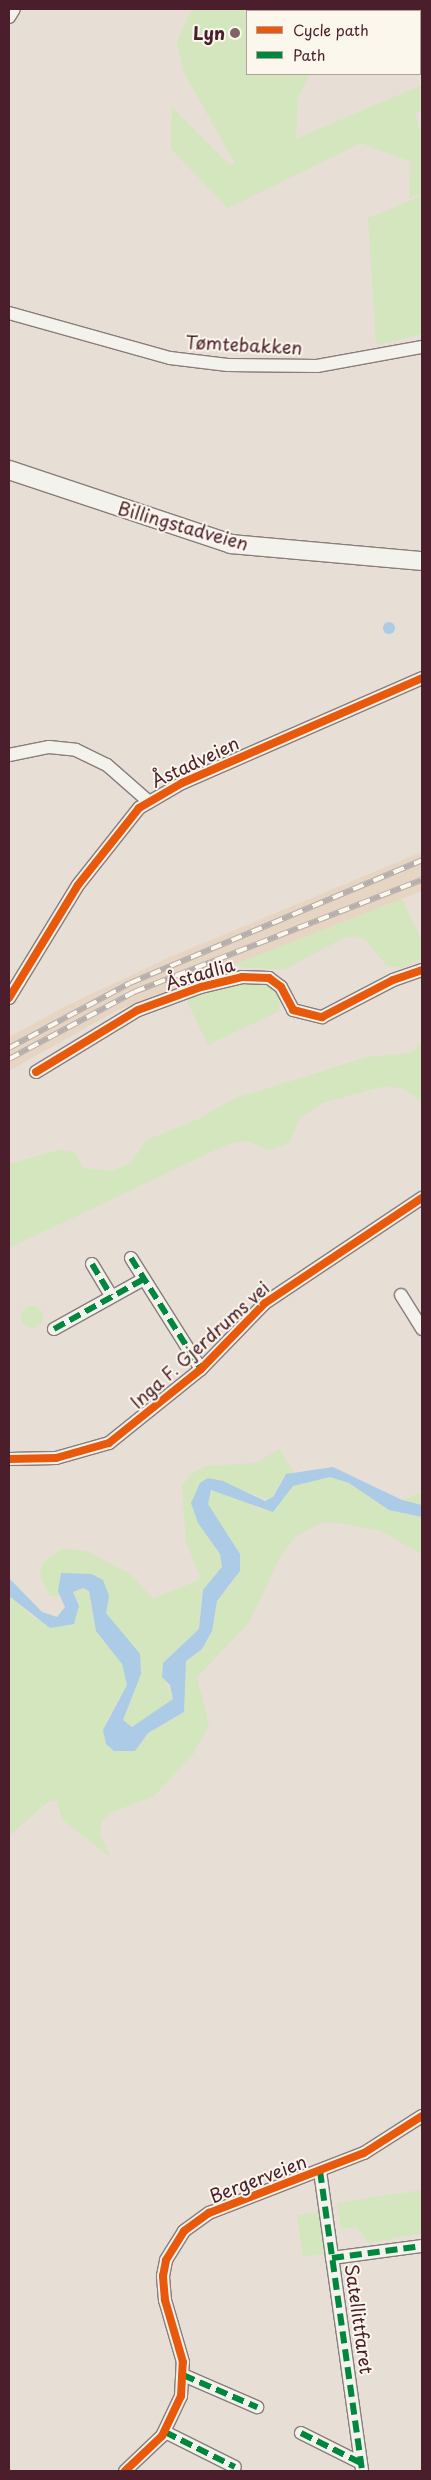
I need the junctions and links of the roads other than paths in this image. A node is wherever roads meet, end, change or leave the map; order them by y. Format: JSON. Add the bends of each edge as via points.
{"nodes":[{"id":1,"x":14,"y":9,"type":"edge"},
{"id":2,"x":9,"y":17,"type":"edge"},
{"id":3,"x":9,"y":314,"type":"edge"},
{"id":4,"x":422,"y":347,"type":"edge"},
{"id":5,"x":9,"y":470,"type":"edge"},
{"id":6,"x":422,"y":561,"type":"edge"},
{"id":7,"x":422,"y":678,"type":"edge"},
{"id":8,"x":9,"y":755,"type":"edge"},
{"id":9,"x":148,"y":801,"type":"junction"},
{"id":10,"x":422,"y":970,"type":"edge"},
{"id":11,"x":9,"y":998,"type":"edge"},
{"id":12,"x":36,"y":1072,"type":"dead end"},
{"id":13,"x":422,"y":1198,"type":"edge"},
{"id":14,"x":131,"y":1258,"type":"dead end"},
{"id":15,"x":92,"y":1264,"type":"dead end"},
{"id":16,"x":144,"y":1280,"type":"junction"},
{"id":17,"x":401,"y":1295,"type":"dead end"},
{"id":18,"x":111,"y":1296,"type":"junction"},
{"id":19,"x":54,"y":1329,"type":"dead end"},
{"id":20,"x":422,"y":1329,"type":"edge"},
{"id":21,"x":201,"y":1370,"type":"junction"},
{"id":22,"x":9,"y":1459,"type":"edge"},
{"id":23,"x":422,"y":2116,"type":"edge"},
{"id":24,"x":320,"y":2171,"type":"junction"},
{"id":25,"x":422,"y":2246,"type":"edge"},
{"id":26,"x":332,"y":2258,"type":"junction"},
{"id":27,"x":183,"y":2375,"type":"junction"},
{"id":28,"x":257,"y":2407,"type":"dead end"},
{"id":29,"x":165,"y":2432,"type":"junction"},
{"id":30,"x":301,"y":2433,"type":"dead end"},
{"id":31,"x":361,"y":2467,"type":"edge"},
{"id":32,"x":235,"y":2468,"type":"dead end"},
{"id":33,"x":125,"y":2471,"type":"edge"}],
"edges":[{"from":1,"to":2,"type":"street"},
{"from":3,"to":4,"type":"street","name":"Tømtebakken","via":[[170,358],[228,365],[317,366]]},
{"from":5,"to":6,"type":"main road","name":"Billingstadveien","via":[[231,544]]},
{"from":7,"to":9,"type":"street","name":"Åstadveien"},
{"from":8,"to":9,"type":"street","via":[[49,747],[76,750],[107,765]]},
{"from":9,"to":11,"type":"street","name":"Åstadveien","via":[[124,823],[96,858]]},
{"from":10,"to":12,"type":"street","name":"Åstadlia","via":[[393,980],[322,1017],[293,1010],[281,987],[269,978],[242,977],[201,987],[138,1010]]},
{"from":13,"to":21,"type":"street","name":"Inga F. Gjerdrums vei","via":[[265,1303]]},
{"from":14,"to":16,"type":"street"},
{"from":15,"to":18,"type":"street"},
{"from":16,"to":18,"type":"street"},
{"from":16,"to":21,"type":"street"},
{"from":17,"to":20,"type":"street"},
{"from":18,"to":19,"type":"street"},
{"from":21,"to":22,"type":"street","name":"Inga F. Gjerdrums vei","via":[[109,1443],[56,1458]]},
{"from":23,"to":24,"type":"street","name":"Bergerveien","via":[[381,2145]]},
{"from":24,"to":26,"type":"street","name":"Satellittfaret"},
{"from":24,"to":27,"type":"street","name":"Bergerveien","via":[[209,2213],[173,2245],[166,2260],[164,2290],[181,2349]]},
{"from":25,"to":26,"type":"street"},
{"from":26,"to":31,"type":"street","name":"Satellittfaret"},
{"from":27,"to":28,"type":"street"},
{"from":27,"to":29,"type":"street","name":"Bergerveien","via":[[177,2409]]},
{"from":29,"to":32,"type":"street"},
{"from":29,"to":33,"type":"street","name":"Bergerveien","via":[[138,2463]]},
{"from":30,"to":31,"type":"street"}]}
